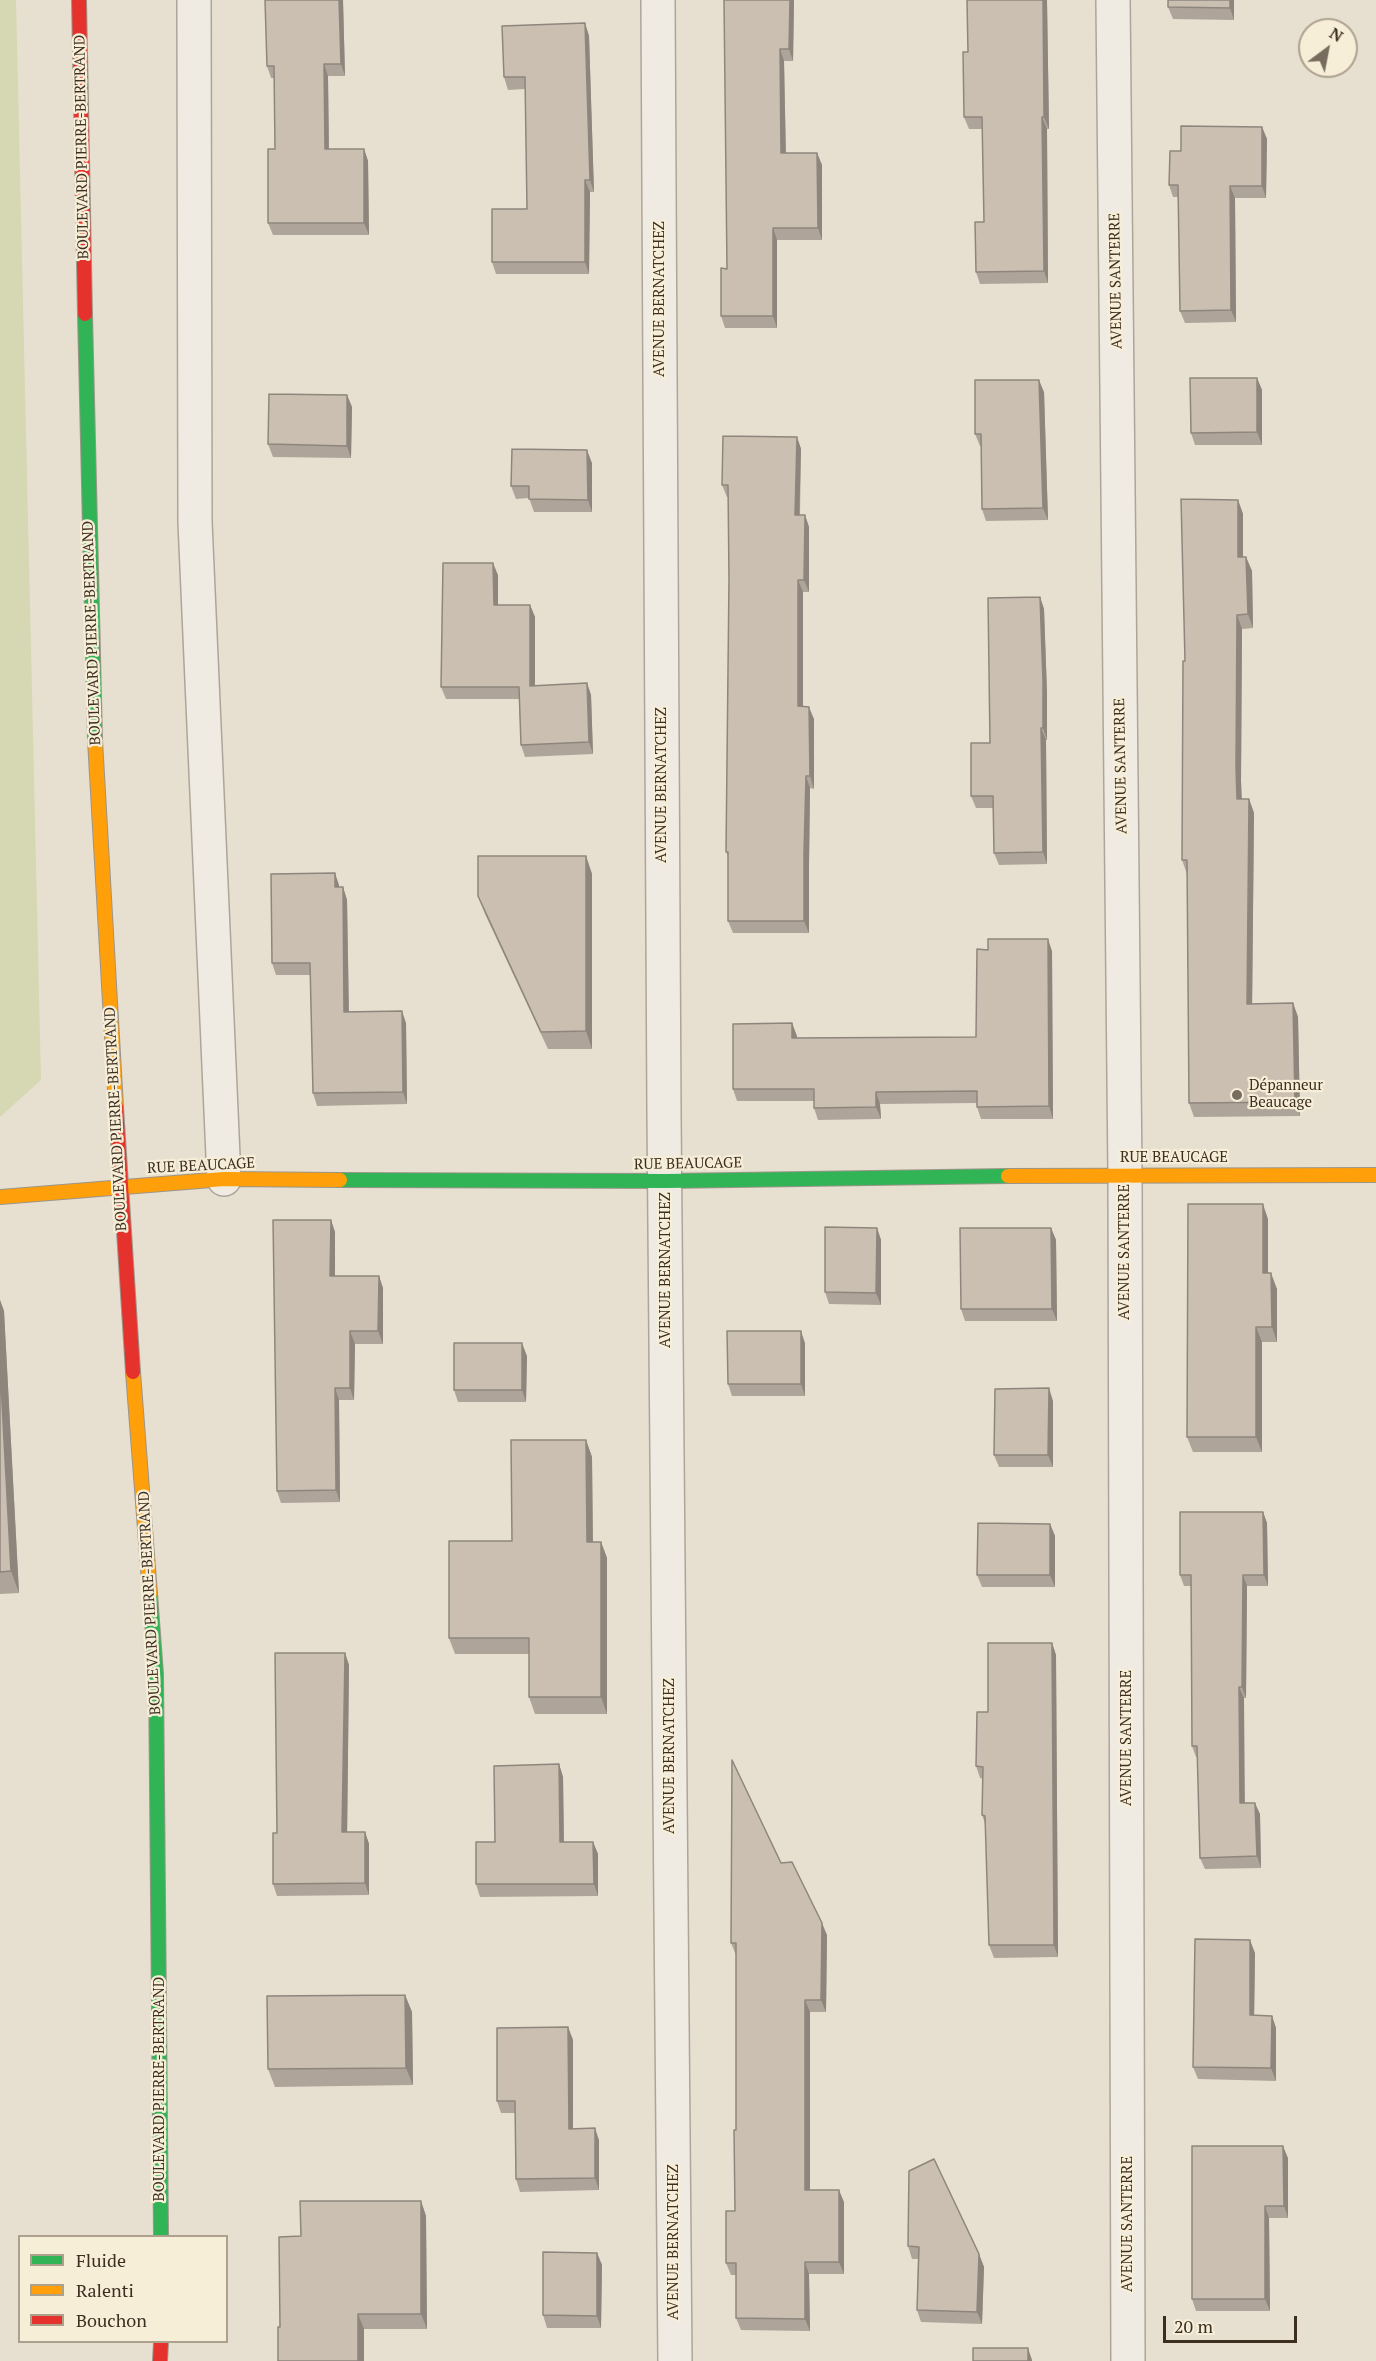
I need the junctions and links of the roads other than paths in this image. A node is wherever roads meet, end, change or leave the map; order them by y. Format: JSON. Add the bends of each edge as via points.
{"nodes":[{"id":1,"x":79,"y":0,"type":"edge"},
{"id":2,"x":194,"y":0,"type":"edge"},
{"id":3,"x":658,"y":0,"type":"edge"},
{"id":4,"x":1113,"y":0,"type":"edge"},
{"id":5,"x":1125,"y":1174,"type":"junction"},
{"id":6,"x":1376,"y":1175,"type":"edge"},
{"id":7,"x":224,"y":1179,"type":"junction"},
{"id":8,"x":666,"y":1181,"type":"junction"},
{"id":9,"x":121,"y":1187,"type":"junction"},
{"id":10,"x":0,"y":1197,"type":"edge"},
{"id":11,"x":161,"y":2235,"type":"edge"},
{"id":12,"x":160,"y":2343,"type":"edge"},
{"id":13,"x":160,"y":2361,"type":"edge"},
{"id":14,"x":675,"y":2361,"type":"edge"},
{"id":15,"x":1128,"y":2361,"type":"edge"}],
"edges":[{"from":1,"to":9,"type":"main road","name":"BOULEVARD PIERRE-BERTRAND","via":[[93,704]]},
{"from":2,"to":7,"type":"street","via":[[195,522]]},
{"from":3,"to":8,"type":"street","name":"AVENUE BERNATCHEZ"},
{"from":4,"to":5,"type":"street","name":"AVENUE SANTERRE"},
{"from":5,"to":6,"type":"main road","name":"RUE BEAUCAGE"},
{"from":5,"to":8,"type":"main road","name":"RUE BEAUCAGE"},
{"from":5,"to":15,"type":"street","name":"AVENUE SANTERRE"},
{"from":7,"to":8,"type":"main road","name":"RUE BEAUCAGE"},
{"from":7,"to":9,"type":"main road","name":"RUE BEAUCAGE"},
{"from":8,"to":14,"type":"street","name":"AVENUE BERNATCHEZ"},
{"from":9,"to":10,"type":"main road","name":"RUE BEAUCAGE"},
{"from":9,"to":11,"type":"main road","name":"BOULEVARD PIERRE-BERTRAND","via":[[156,1674]]},
{"from":12,"to":13,"type":"main road"}]}
